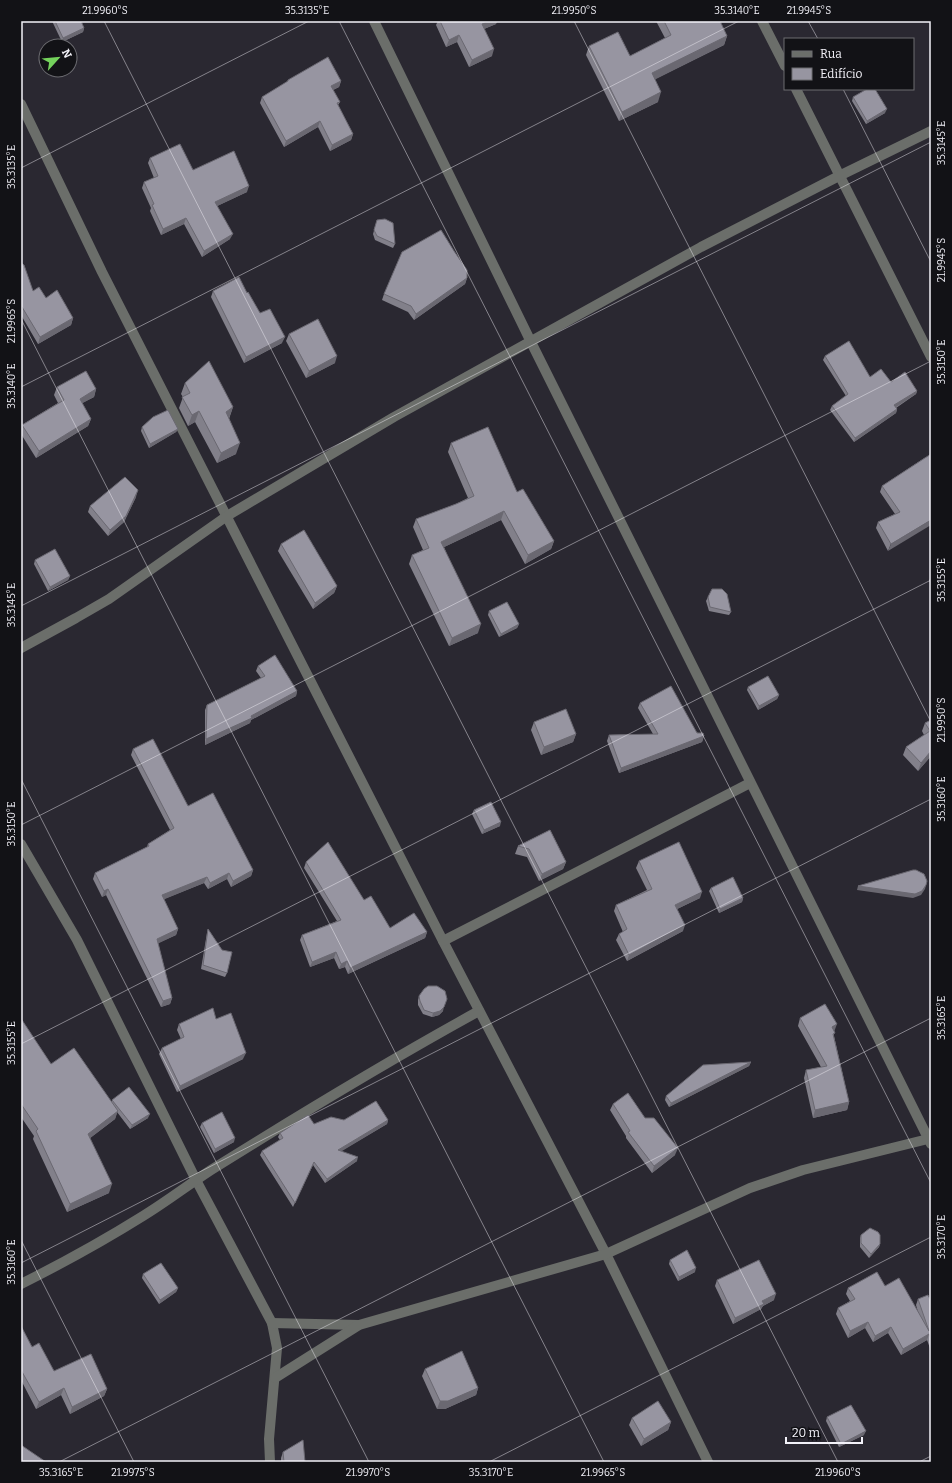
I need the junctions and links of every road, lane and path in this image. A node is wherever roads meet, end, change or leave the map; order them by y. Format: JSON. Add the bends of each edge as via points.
{"nodes":[{"id":1,"x":374,"y":21,"type":"edge"},
{"id":2,"x":762,"y":21,"type":"edge"},
{"id":3,"x":784,"y":64,"type":"edge"},
{"id":4,"x":796,"y":90,"type":"edge"},
{"id":5,"x":21,"y":104,"type":"edge"},
{"id":6,"x":931,"y":131,"type":"edge"},
{"id":7,"x":839,"y":176,"type":"junction"},
{"id":8,"x":531,"y":342,"type":"junction"},
{"id":9,"x":931,"y":357,"type":"edge"},
{"id":10,"x":227,"y":516,"type":"junction"},
{"id":11,"x":21,"y":648,"type":"edge"},
{"id":12,"x":750,"y":783,"type":"junction"},
{"id":13,"x":21,"y":844,"type":"edge"},
{"id":14,"x":443,"y":941,"type":"junction"},
{"id":15,"x":479,"y":1011,"type":"junction"},
{"id":16,"x":930,"y":1142,"type":"edge"},
{"id":17,"x":196,"y":1180,"type":"junction"},
{"id":18,"x":606,"y":1254,"type":"junction"},
{"id":19,"x":21,"y":1284,"type":"edge"},
{"id":20,"x":272,"y":1323,"type":"junction"},
{"id":21,"x":359,"y":1325,"type":"junction"},
{"id":22,"x":275,"y":1378,"type":"junction"},
{"id":23,"x":270,"y":1462,"type":"edge"},
{"id":24,"x":708,"y":1462,"type":"edge"}],
"edges":[{"from":1,"to":8,"type":"street"},
{"from":2,"to":3,"type":"street"},
{"from":4,"to":7,"type":"street"},
{"from":5,"to":10,"type":"street","via":[[102,272]]},
{"from":6,"to":7,"type":"street"},
{"from":7,"to":8,"type":"street","via":[[701,247]]},
{"from":7,"to":9,"type":"street"},
{"from":8,"to":10,"type":"street","via":[[394,417]]},
{"from":8,"to":12,"type":"street"},
{"from":10,"to":11,"type":"street","via":[[109,599]]},
{"from":10,"to":14,"type":"street"},
{"from":12,"to":14,"type":"street"},
{"from":12,"to":16,"type":"street"},
{"from":13,"to":17,"type":"street","via":[[77,940]]},
{"from":14,"to":15,"type":"street"},
{"from":15,"to":17,"type":"street","via":[[393,1059]]},
{"from":15,"to":18,"type":"street"},
{"from":16,"to":18,"type":"street","via":[[803,1170],[750,1188]]},
{"from":17,"to":19,"type":"street","via":[[84,1252]]},
{"from":17,"to":20,"type":"street"},
{"from":18,"to":21,"type":"street"},
{"from":18,"to":24,"type":"street"},
{"from":20,"to":21,"type":"street"},
{"from":20,"to":22,"type":"street","via":[[277,1348]]},
{"from":21,"to":22,"type":"street"},
{"from":22,"to":23,"type":"street","via":[[269,1439]]}]}
